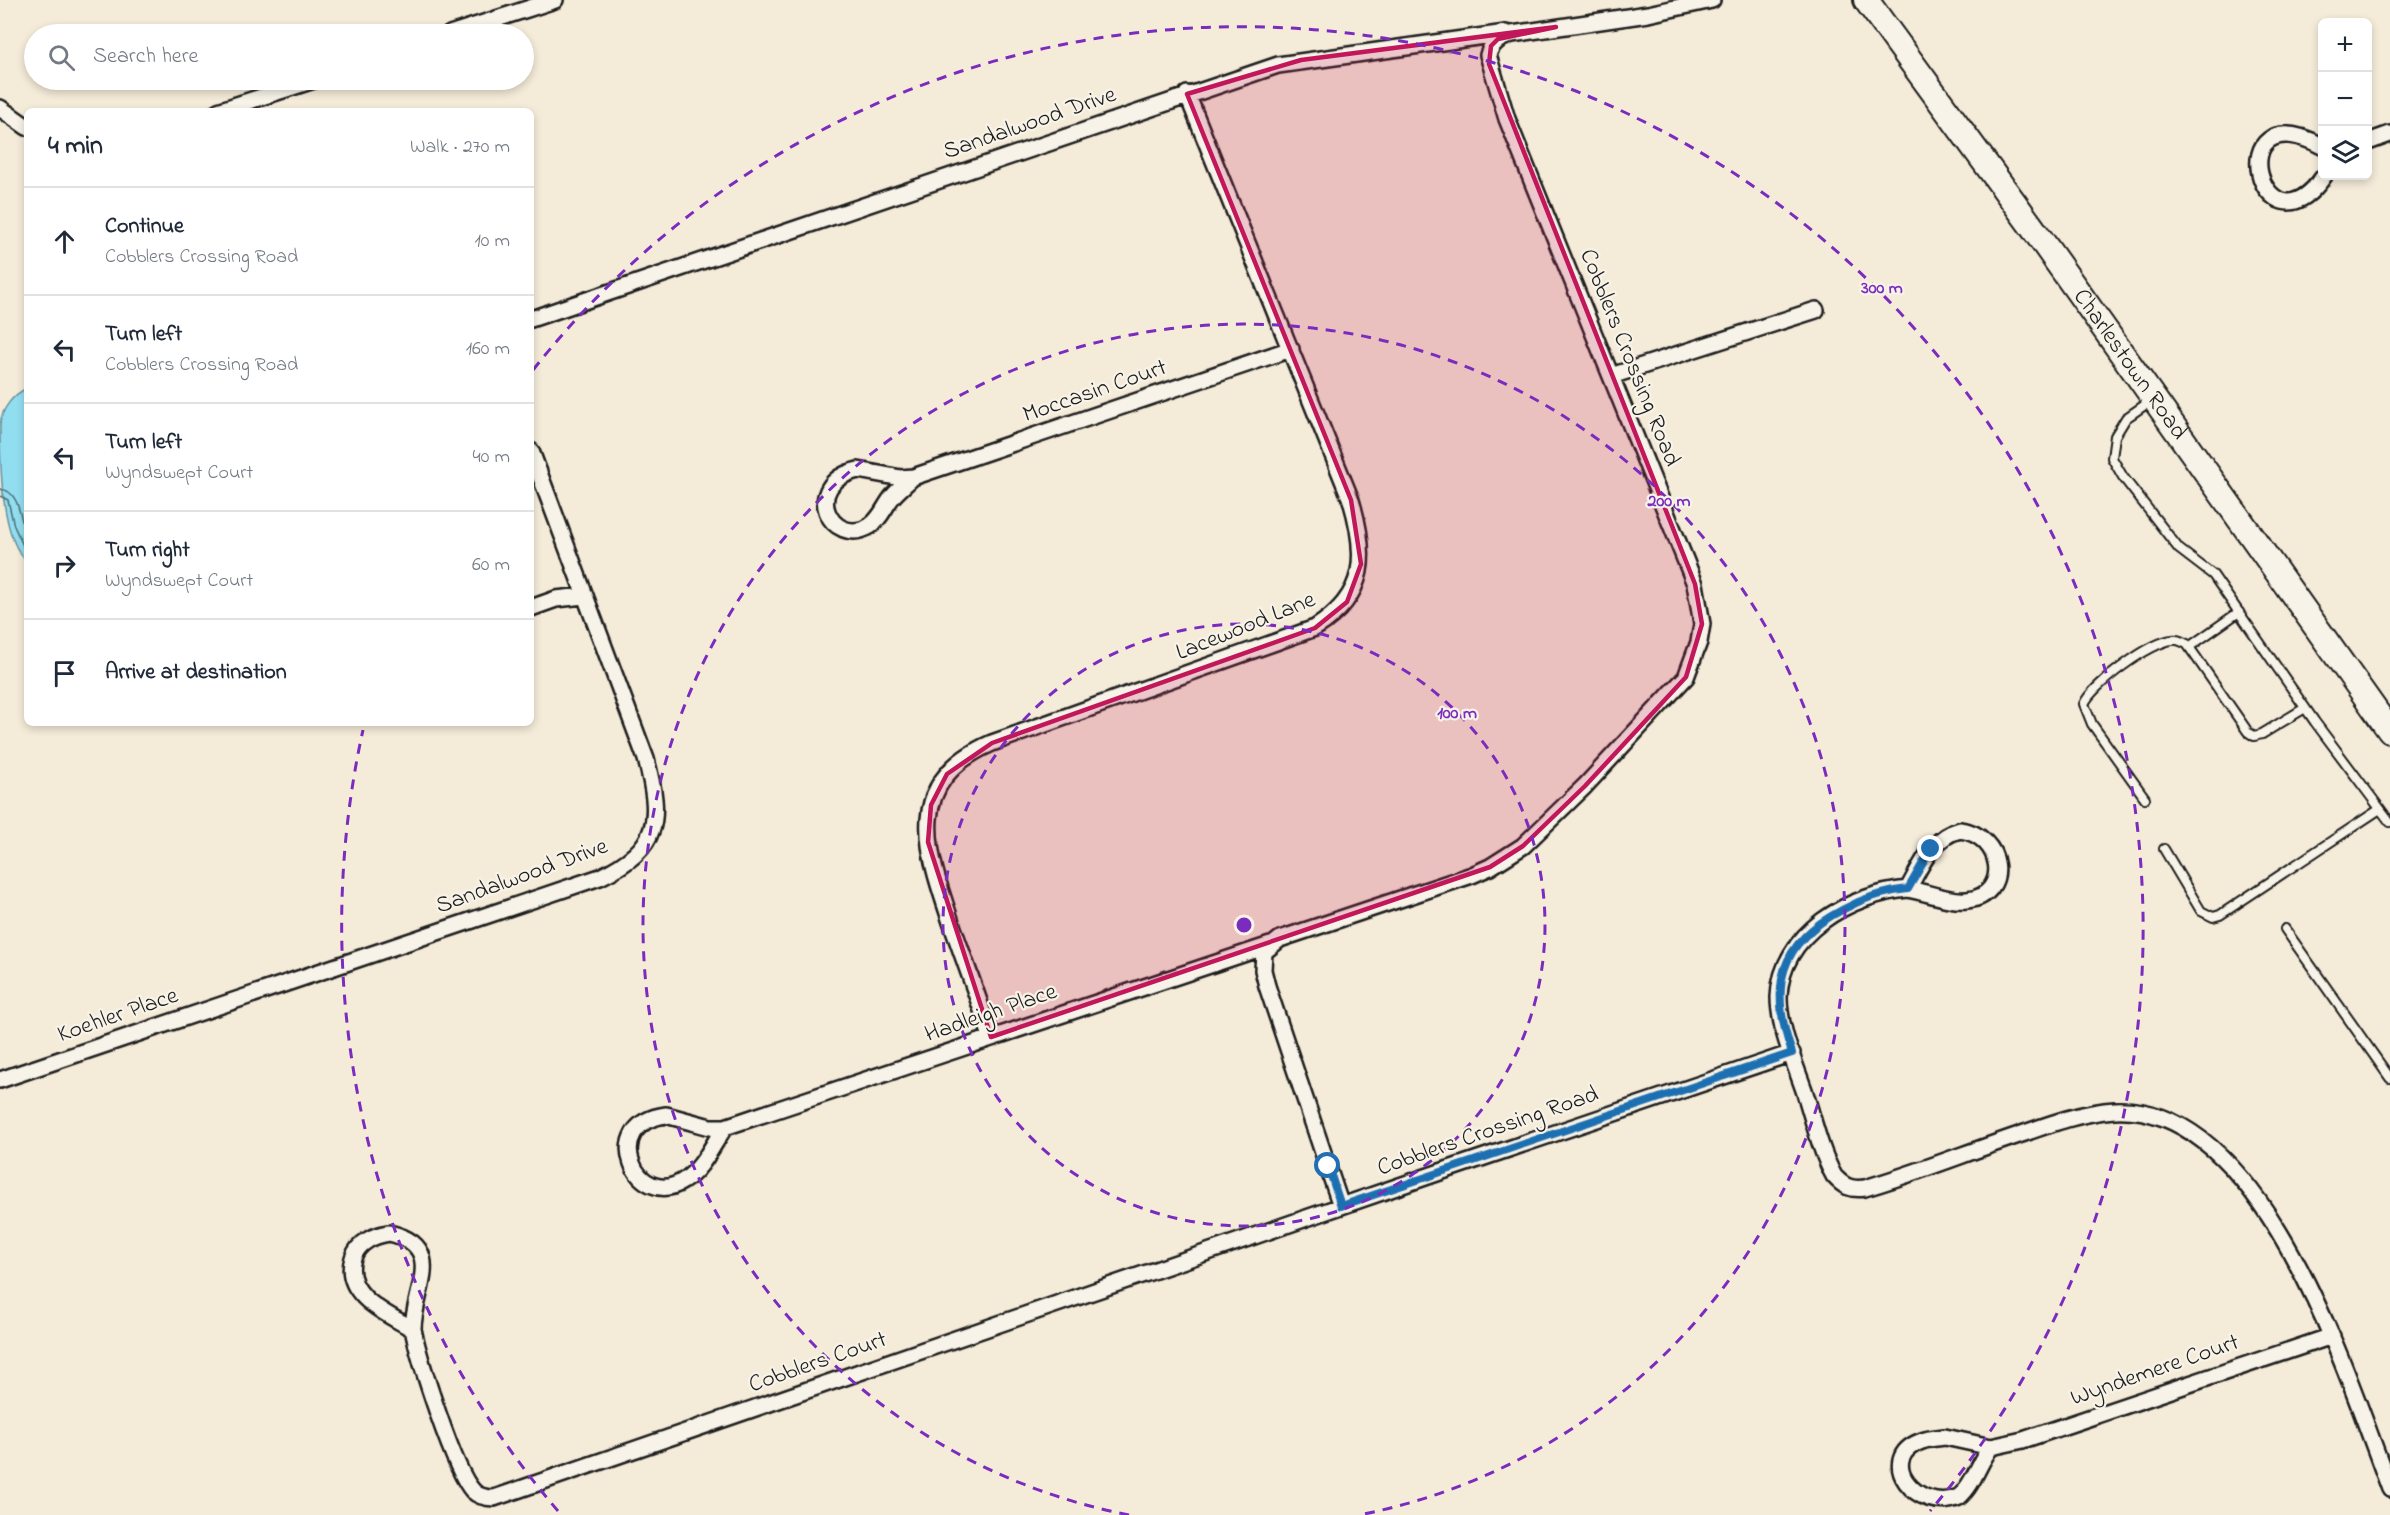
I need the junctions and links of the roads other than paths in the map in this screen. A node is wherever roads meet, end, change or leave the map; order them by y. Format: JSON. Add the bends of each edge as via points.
{"nodes":[{"id":1,"x":555,"y":0,"type":"edge"},
{"id":2,"x":1712,"y":0,"type":"edge"},
{"id":3,"x":1866,"y":0,"type":"edge"},
{"id":4,"x":481,"y":24,"type":"edge"},
{"id":5,"x":1556,"y":27,"type":"junction"},
{"id":6,"x":283,"y":90,"type":"edge"},
{"id":7,"x":1187,"y":94,"type":"junction"},
{"id":8,"x":0,"y":108,"type":"edge"},
{"id":9,"x":227,"y":108,"type":"edge"},
{"id":10,"x":24,"y":125,"type":"edge"},
{"id":11,"x":2390,"y":134,"type":"edge"},
{"id":12,"x":2372,"y":140,"type":"edge"},
{"id":13,"x":2318,"y":144,"type":"edge"},
{"id":14,"x":2321,"y":180,"type":"edge"},
{"id":15,"x":1816,"y":310,"type":"dead end"},
{"id":16,"x":534,"y":318,"type":"edge"},
{"id":17,"x":1291,"y":349,"type":"junction"},
{"id":18,"x":1611,"y":376,"type":"junction"},
{"id":19,"x":2154,"y":399,"type":"junction"},
{"id":20,"x":534,"y":459,"type":"edge"},
{"id":21,"x":914,"y":477,"type":"junction"},
{"id":22,"x":584,"y":596,"type":"junction"},
{"id":23,"x":534,"y":607,"type":"edge"},
{"id":24,"x":2239,"y":612,"type":"junction"},
{"id":25,"x":2189,"y":647,"type":"junction"},
{"id":26,"x":2305,"y":708,"type":"junction"},
{"id":27,"x":2390,"y":731,"type":"edge"},
{"id":28,"x":2145,"y":798,"type":"dead end"},
{"id":29,"x":2380,"y":809,"type":"junction"},
{"id":30,"x":2390,"y":822,"type":"edge"},
{"id":31,"x":2164,"y":849,"type":"dead end"},
{"id":32,"x":1908,"y":889,"type":"junction"},
{"id":33,"x":2285,"y":929,"type":"dead end"},
{"id":34,"x":1270,"y":945,"type":"junction"},
{"id":35,"x":250,"y":994,"type":"joint"},
{"id":36,"x":991,"y":1037,"type":"junction"},
{"id":37,"x":1792,"y":1053,"type":"junction"},
{"id":38,"x":2390,"y":1078,"type":"edge"},
{"id":39,"x":0,"y":1080,"type":"edge"},
{"id":40,"x":725,"y":1127,"type":"junction"},
{"id":41,"x":1341,"y":1206,"type":"junction"},
{"id":42,"x":413,"y":1329,"type":"junction"},
{"id":43,"x":2332,"y":1336,"type":"junction"},
{"id":44,"x":1991,"y":1447,"type":"junction"},
{"id":45,"x":2390,"y":1489,"type":"edge"}],
"edges":[{"from":1,"to":4,"type":"street"},
{"from":2,"to":5,"type":"street","name":"Cobblers Crossing Road"},
{"from":3,"to":19,"type":"main road","name":"Charlestown Road"},
{"from":5,"to":7,"type":"street","name":"Sandalwood Drive","via":[[1301,60]]},
{"from":5,"to":18,"type":"street","name":"Cobblers Crossing Road","via":[[1498,39],[1491,46],[1489,64],[1507,119]]},
{"from":6,"to":9,"type":"street"},
{"from":7,"to":16,"type":"street","name":"Sandalwood Drive"},
{"from":7,"to":17,"type":"street","name":"Lacewood Lane"},
{"from":8,"to":10,"type":"street"},
{"from":11,"to":12,"type":"street"},
{"from":13,"to":14,"type":"street","via":[[2295,135],[2282,136],[2269,142],[2260,153],[2257,168],[2260,182],[2282,200],[2308,195]]},
{"from":15,"to":18,"type":"street"},
{"from":17,"to":21,"type":"street","name":"Moccasin Court"},
{"from":17,"to":36,"type":"street","name":"Lacewood Lane","via":[[1357,521],[1362,543],[1356,584],[1347,602],[1315,628],[992,743],[974,751],[947,774],[931,805],[928,842],[944,902]]},
{"from":18,"to":34,"type":"street","name":"Cobblers Crossing Road","via":[[1697,594],[1701,633],[1686,677],[1585,786],[1507,858],[1472,875]]},
{"from":19,"to":24,"type":"lane","via":[[2119,426],[2112,458],[2179,549],[2213,575]]},
{"from":19,"to":27,"type":"main road","name":"Charlestown Road"},
{"from":20,"to":22,"type":"street","name":"Sandalwood Drive"},
{"from":21,"to":21,"type":"street","name":"Moccasin Court","via":[[858,470],[846,473],[826,490],[827,514],[844,529],[867,528],[877,521],[896,492]]},
{"from":22,"to":23,"type":"street","via":[[556,598]]},
{"from":22,"to":35,"type":"street","name":"Sandalwood Drive","via":[[646,759],[656,796],[646,844],[634,858],[600,877]]},
{"from":24,"to":25,"type":"lane"},
{"from":24,"to":26,"type":"lane"},
{"from":25,"to":26,"type":"lane","via":[[2248,732],[2262,734]]},
{"from":25,"to":28,"type":"lane","via":[[2180,640],[2172,640],[2147,651],[2106,680],[2084,704],[2092,724]]},
{"from":26,"to":29,"type":"lane"},
{"from":29,"to":30,"type":"lane"},
{"from":29,"to":31,"type":"lane","via":[[2213,917],[2201,911]]},
{"from":32,"to":32,"type":"street","via":[[1954,900],[1981,897],[1996,876],[1994,853],[1989,843],[1971,831],[1950,832],[1931,849]]},
{"from":32,"to":37,"type":"street","via":[[1853,904],[1823,920],[1796,945],[1787,962],[1779,998]]},
{"from":33,"to":38,"type":"lane"},
{"from":34,"to":36,"type":"street","name":"Hadleigh Place"},
{"from":34,"to":41,"type":"street","via":[[1263,952],[1263,970]]},
{"from":35,"to":39,"type":"street","name":"Koehler Place"},
{"from":36,"to":40,"type":"street","name":"Hadleigh Place"},
{"from":37,"to":41,"type":"street","name":"Cobblers Crossing Road"},
{"from":37,"to":43,"type":"street","via":[[1828,1165],[1842,1185],[1854,1189],[2093,1113],[2141,1112],[2183,1127],[2220,1156],[2252,1195],[2295,1257]]},
{"from":40,"to":40,"type":"street","name":"Hadleigh Place","via":[[666,1115],[652,1117],[640,1124],[628,1147],[636,1173],[657,1187],[682,1182],[702,1163]]},
{"from":41,"to":42,"type":"street","name":"Cobblers Court","via":[[494,1498],[482,1497],[466,1481],[447,1437]]},
{"from":42,"to":42,"type":"street","name":"Cobblers Court","via":[[425,1269],[422,1255],[414,1243],[402,1236],[376,1235],[354,1253],[353,1280],[369,1301]]},
{"from":43,"to":44,"type":"street","name":"Wyndemere Court","via":[[2023,1440]]},
{"from":43,"to":45,"type":"street"},
{"from":44,"to":44,"type":"street","name":"Wyndemere Court","via":[[1945,1437],[1922,1441],[1904,1455],[1900,1466],[1905,1488],[1923,1504],[1949,1504],[1968,1487]]}]}
